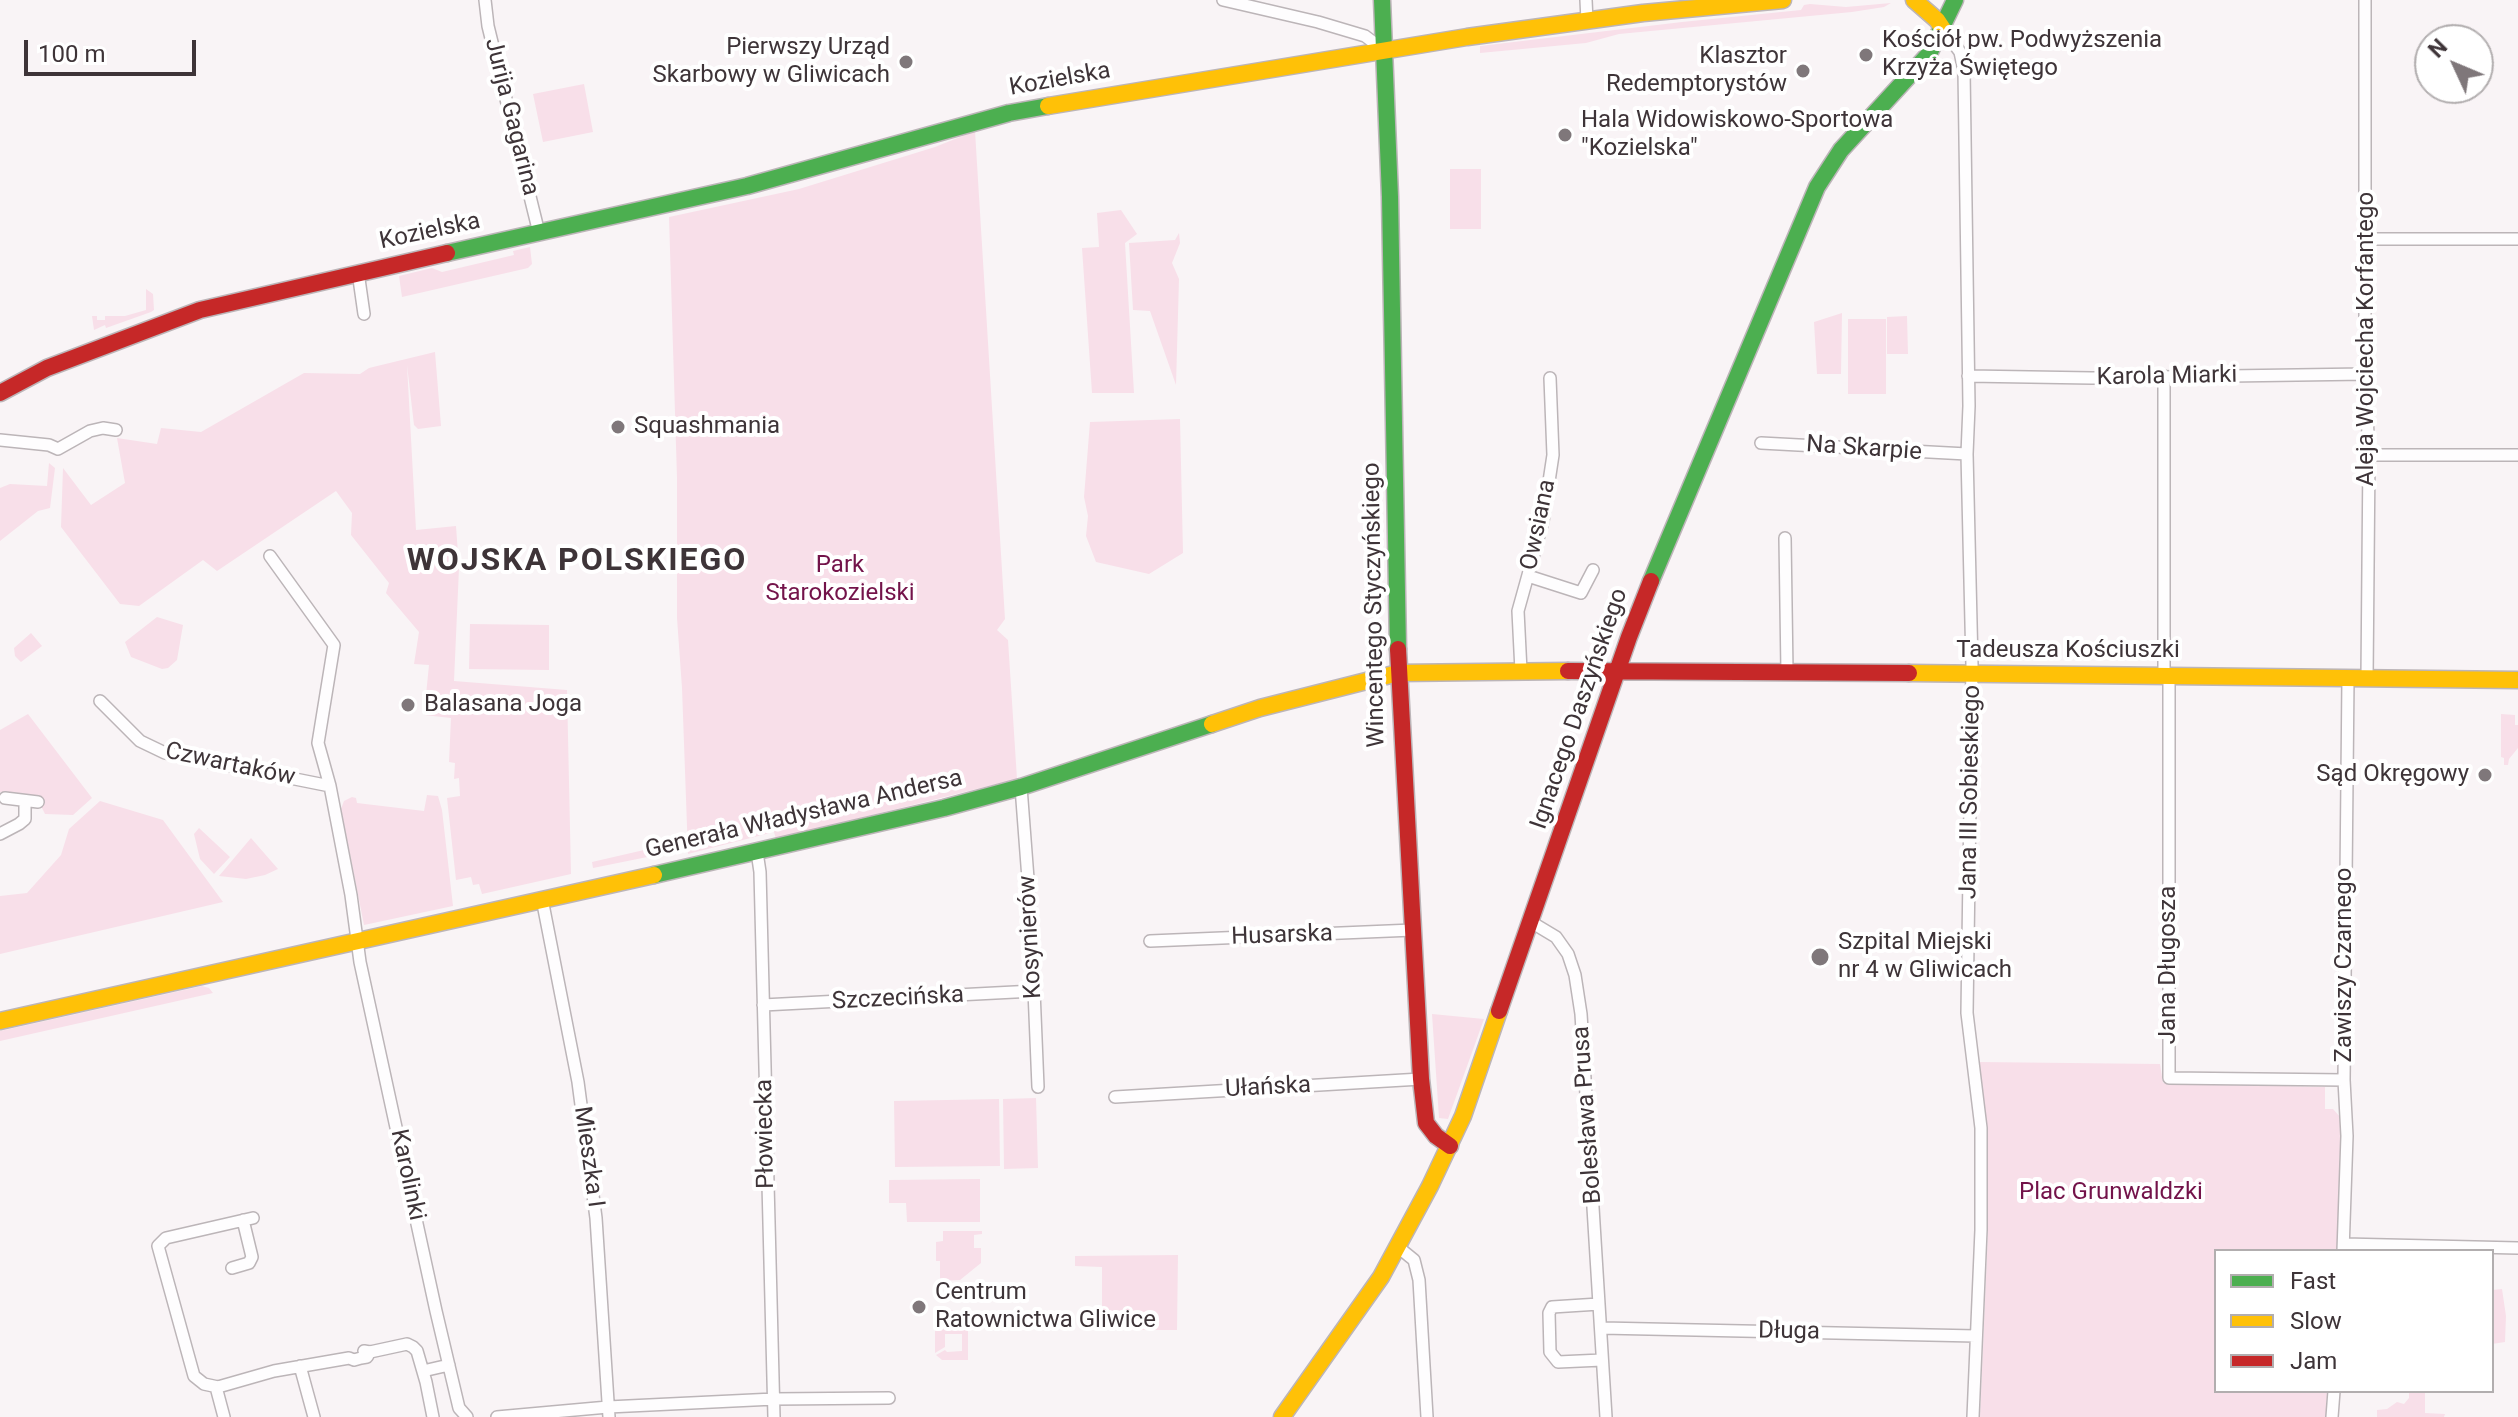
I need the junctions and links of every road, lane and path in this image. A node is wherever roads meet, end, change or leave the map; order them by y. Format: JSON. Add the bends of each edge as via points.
{"nodes":[{"id":1,"x":485,"y":0,"type":"edge"},
{"id":2,"x":1223,"y":0,"type":"edge"},
{"id":3,"x":1382,"y":0,"type":"edge"},
{"id":4,"x":1586,"y":0,"type":"edge"},
{"id":5,"x":1783,"y":0,"type":"edge"},
{"id":6,"x":1914,"y":0,"type":"edge"},
{"id":7,"x":1955,"y":0,"type":"edge"},
{"id":8,"x":2365,"y":0,"type":"edge"},
{"id":9,"x":1587,"y":21,"type":"junction"},
{"id":10,"x":1943,"y":29,"type":"junction"},
{"id":11,"x":1386,"y":51,"type":"junction"},
{"id":12,"x":539,"y":233,"type":"junction"},
{"id":13,"x":2367,"y":239,"type":"junction"},
{"id":14,"x":2518,"y":239,"type":"edge"},
{"id":15,"x":358,"y":272,"type":"junction"},
{"id":16,"x":364,"y":314,"type":"dead end"},
{"id":17,"x":2365,"y":374,"type":"junction"},
{"id":18,"x":1968,"y":376,"type":"junction"},
{"id":19,"x":2164,"y":376,"type":"junction"},
{"id":20,"x":1550,"y":378,"type":"dead end"},
{"id":21,"x":0,"y":393,"type":"edge"},
{"id":22,"x":116,"y":430,"type":"dead end"},
{"id":23,"x":0,"y":440,"type":"edge"},
{"id":24,"x":1761,"y":443,"type":"dead end"},
{"id":25,"x":1967,"y":454,"type":"junction"},
{"id":26,"x":2369,"y":455,"type":"junction"},
{"id":27,"x":2518,"y":455,"type":"edge"},
{"id":28,"x":1785,"y":538,"type":"dead end"},
{"id":29,"x":270,"y":556,"type":"dead end"},
{"id":30,"x":1593,"y":570,"type":"dead end"},
{"id":31,"x":1528,"y":576,"type":"junction"},
{"id":32,"x":1617,"y":670,"type":"junction"},
{"id":33,"x":1521,"y":671,"type":"junction"},
{"id":34,"x":1787,"y":672,"type":"junction"},
{"id":35,"x":1398,"y":673,"type":"junction"},
{"id":36,"x":1972,"y":674,"type":"junction"},
{"id":37,"x":2167,"y":676,"type":"junction"},
{"id":38,"x":2348,"y":678,"type":"junction"},
{"id":39,"x":2367,"y":678,"type":"junction"},
{"id":40,"x":2518,"y":680,"type":"edge"},
{"id":41,"x":100,"y":701,"type":"dead end"},
{"id":42,"x":330,"y":786,"type":"junction"},
{"id":43,"x":1021,"y":787,"type":"junction"},
{"id":44,"x":5,"y":798,"type":"dead end"},
{"id":45,"x":25,"y":801,"type":"junction"},
{"id":46,"x":38,"y":802,"type":"dead end"},
{"id":47,"x":0,"y":834,"type":"edge"},
{"id":48,"x":757,"y":852,"type":"junction"},
{"id":49,"x":351,"y":895,"type":"junction"},
{"id":50,"x":336,"y":899,"type":"dead end"},
{"id":51,"x":542,"y":899,"type":"junction"},
{"id":52,"x":1531,"y":922,"type":"junction"},
{"id":53,"x":1413,"y":930,"type":"junction"},
{"id":54,"x":1150,"y":941,"type":"dead end"},
{"id":55,"x":358,"y":942,"type":"junction"},
{"id":56,"x":1034,"y":991,"type":"junction"},
{"id":57,"x":763,"y":1005,"type":"junction"},
{"id":58,"x":0,"y":1021,"type":"edge"},
{"id":59,"x":1421,"y":1079,"type":"junction"},
{"id":60,"x":2344,"y":1080,"type":"junction"},
{"id":61,"x":1038,"y":1087,"type":"dead end"},
{"id":62,"x":1115,"y":1097,"type":"dead end"},
{"id":63,"x":1450,"y":1146,"type":"junction"},
{"id":64,"x":1398,"y":1247,"type":"junction"},
{"id":65,"x":2344,"y":1248,"type":"edge"},
{"id":66,"x":2518,"y":1248,"type":"edge"},
{"id":67,"x":232,"y":1268,"type":"dead end"},
{"id":68,"x":1599,"y":1304,"type":"junction"},
{"id":69,"x":1602,"y":1328,"type":"junction"},
{"id":70,"x":1976,"y":1336,"type":"junction"},
{"id":71,"x":1602,"y":1360,"type":"junction"},
{"id":72,"x":449,"y":1365,"type":"junction"},
{"id":73,"x":300,"y":1366,"type":"junction"},
{"id":74,"x":423,"y":1371,"type":"junction"},
{"id":75,"x":216,"y":1387,"type":"junction"},
{"id":76,"x":2334,"y":1393,"type":"edge"},
{"id":77,"x":889,"y":1398,"type":"dead end"},
{"id":78,"x":774,"y":1399,"type":"junction"},
{"id":79,"x":463,"y":1412,"type":"edge"},
{"id":80,"x":608,"y":1412,"type":"edge"},
{"id":81,"x":224,"y":1417,"type":"edge"},
{"id":82,"x":314,"y":1417,"type":"edge"},
{"id":83,"x":433,"y":1417,"type":"edge"},
{"id":84,"x":497,"y":1417,"type":"edge"},
{"id":85,"x":774,"y":1417,"type":"edge"},
{"id":86,"x":1282,"y":1417,"type":"edge"},
{"id":87,"x":1427,"y":1417,"type":"edge"},
{"id":88,"x":1606,"y":1417,"type":"edge"},
{"id":89,"x":1973,"y":1417,"type":"edge"},
{"id":90,"x":2332,"y":1417,"type":"edge"}],
"edges":[{"from":1,"to":12,"type":"street","name":"Jurija Gagarina"},
{"from":2,"to":11,"type":"street","via":[[1365,36]]},
{"from":3,"to":11,"type":"street","name":"Wincentego Styczyńskiego"},
{"from":4,"to":9,"type":"street"},
{"from":5,"to":9,"type":"street","name":"Kozielska"},
{"from":6,"to":10,"type":"street"},
{"from":7,"to":10,"type":"street","name":"Ignacego Daszyńskiego"},
{"from":8,"to":13,"type":"street","name":"Aleja Wojciecha Korfantego"},
{"from":9,"to":11,"type":"street","name":"Kozielska"},
{"from":10,"to":18,"type":"street","name":"Jana III Sobieskiego","via":[[1963,62]]},
{"from":10,"to":32,"type":"street","name":"Ignacego Daszyńskiego","via":[[1929,54],[1841,150],[1817,187]]},
{"from":11,"to":12,"type":"street","name":"Kozielska","via":[[1009,113],[794,174]]},
{"from":11,"to":35,"type":"street","name":"Wincentego Styczyńskiego"},
{"from":12,"to":15,"type":"street","name":"Kozielska"},
{"from":13,"to":14,"type":"street"},
{"from":13,"to":17,"type":"street","name":"Aleja Wojciecha Korfantego"},
{"from":15,"to":16,"type":"street","name":"Kozielska"},
{"from":15,"to":21,"type":"street","name":"Kozielska","via":[[167,321],[47,368]]},
{"from":17,"to":19,"type":"street","name":"Karola Miarki"},
{"from":17,"to":26,"type":"street","name":"Aleja Wojciecha Korfantego"},
{"from":18,"to":19,"type":"street","name":"Karola Miarki"},
{"from":18,"to":25,"type":"street","name":"Jana III Sobieskiego"},
{"from":19,"to":37,"type":"street"},
{"from":20,"to":31,"type":"street","name":"Owsiana","via":[[1553,455]]},
{"from":22,"to":23,"type":"street","via":[[90,431],[58,449]]},
{"from":24,"to":25,"type":"street","name":"Na Skarpie"},
{"from":25,"to":36,"type":"street","name":"Jana III Sobieskiego"},
{"from":26,"to":27,"type":"street"},
{"from":26,"to":39,"type":"street","name":"Aleja Wojciecha Korfantego"},
{"from":28,"to":34,"type":"street"},
{"from":29,"to":42,"type":"street","name":"Czwartaków","via":[[334,645],[318,743]]},
{"from":30,"to":31,"type":"street","via":[[1581,593]]},
{"from":31,"to":33,"type":"street","name":"Owsiana","via":[[1518,611]]},
{"from":32,"to":33,"type":"street","name":"Generała Władysława Andersa"},
{"from":32,"to":34,"type":"street","name":"Tadeusza Kościuszki"},
{"from":32,"to":52,"type":"street","name":"Ignacego Daszyńskiego"},
{"from":33,"to":35,"type":"street","name":"Generała Władysława Andersa"},
{"from":34,"to":36,"type":"street","name":"Tadeusza Kościuszki"},
{"from":35,"to":43,"type":"street","name":"Generała Władysława Andersa","via":[[1260,708]]},
{"from":35,"to":53,"type":"street","name":"Wincentego Styczyńskiego"},
{"from":36,"to":37,"type":"street","name":"Tadeusza Kościuszki"},
{"from":36,"to":70,"type":"street","name":"Jana III Sobieskiego","via":[[1967,1013],[1981,1128]]},
{"from":37,"to":38,"type":"street","name":"Tadeusza Kościuszki"},
{"from":37,"to":60,"type":"street","name":"Jana Długosza","via":[[2169,1078]]},
{"from":38,"to":39,"type":"street","name":"Tadeusza Kościuszki"},
{"from":38,"to":60,"type":"street","name":"Zawiszy Czarnego"},
{"from":39,"to":40,"type":"street","name":"Tadeusza Kościuszki"},
{"from":41,"to":42,"type":"street","name":"Czwartaków","via":[[140,741],[165,753]]},
{"from":42,"to":49,"type":"street","name":"Czwartaków"},
{"from":43,"to":48,"type":"street","name":"Generała Władysława Andersa"},
{"from":43,"to":56,"type":"street","name":"Kosynierów"},
{"from":44,"to":45,"type":"street"},
{"from":45,"to":46,"type":"street"},
{"from":45,"to":47,"type":"street","via":[[25,819]]},
{"from":48,"to":51,"type":"street","name":"Generała Władysława Andersa"},
{"from":48,"to":57,"type":"street","name":"Płowiecka"},
{"from":49,"to":50,"type":"street"},
{"from":49,"to":55,"type":"street","name":"Czwartaków"},
{"from":51,"to":55,"type":"street","name":"Generała Władysława Andersa"},
{"from":51,"to":80,"type":"street","name":"Mieszka I","via":[[578,1082],[599,1261]]},
{"from":52,"to":63,"type":"street","name":"Ignacego Daszyńskiego"},
{"from":52,"to":68,"type":"street","name":"Bolesława Prusa","via":[[1563,945],[1575,975],[1584,1037]]},
{"from":53,"to":54,"type":"street","name":"Husarska"},
{"from":53,"to":59,"type":"street","name":"Wincentego Styczyńskiego"},
{"from":55,"to":58,"type":"street","name":"Generała Władysława Andersa"},
{"from":55,"to":72,"type":"street","name":"Karolinki"},
{"from":56,"to":57,"type":"street","name":"Szczecińska"},
{"from":56,"to":61,"type":"street","name":"Kosynierów"},
{"from":57,"to":78,"type":"street","name":"Płowiecka"},
{"from":59,"to":62,"type":"street","name":"Ułańska"},
{"from":59,"to":63,"type":"street","name":"Wincentego Styczyńskiego","via":[[1426,1123]]},
{"from":60,"to":65,"type":"street","name":"Zawiszy Czarnego"},
{"from":63,"to":64,"type":"street","name":"Ignacego Daszyńskiego"},
{"from":64,"to":86,"type":"street","name":"Ignacego Daszyńskiego"},
{"from":64,"to":87,"type":"street","via":[[1416,1264]]},
{"from":65,"to":66,"type":"street"},
{"from":67,"to":75,"type":"street","via":[[252,1257],[248,1219],[166,1238],[158,1246],[194,1376]]},
{"from":68,"to":69,"type":"street","name":"Bolesława Prusa"},
{"from":68,"to":71,"type":"street","via":[[1552,1307],[1550,1352],[1558,1362]]},
{"from":69,"to":70,"type":"street","name":"Długa"},
{"from":69,"to":71,"type":"street","name":"Bolesława Prusa"},
{"from":70,"to":89,"type":"street","name":"Jana III Sobieskiego"},
{"from":71,"to":88,"type":"street","name":"Bolesława Prusa"},
{"from":72,"to":74,"type":"street"},
{"from":72,"to":79,"type":"street","name":"Karolinki"},
{"from":73,"to":74,"type":"street","via":[[407,1344],[417,1351]]},
{"from":73,"to":75,"type":"street"},
{"from":73,"to":82,"type":"street"},
{"from":74,"to":83,"type":"street"},
{"from":75,"to":81,"type":"street"},
{"from":76,"to":90,"type":"street"},
{"from":77,"to":78,"type":"street"},
{"from":78,"to":80,"type":"street"},
{"from":78,"to":85,"type":"street","name":"Płowiecka"},
{"from":80,"to":84,"type":"street"}]}
